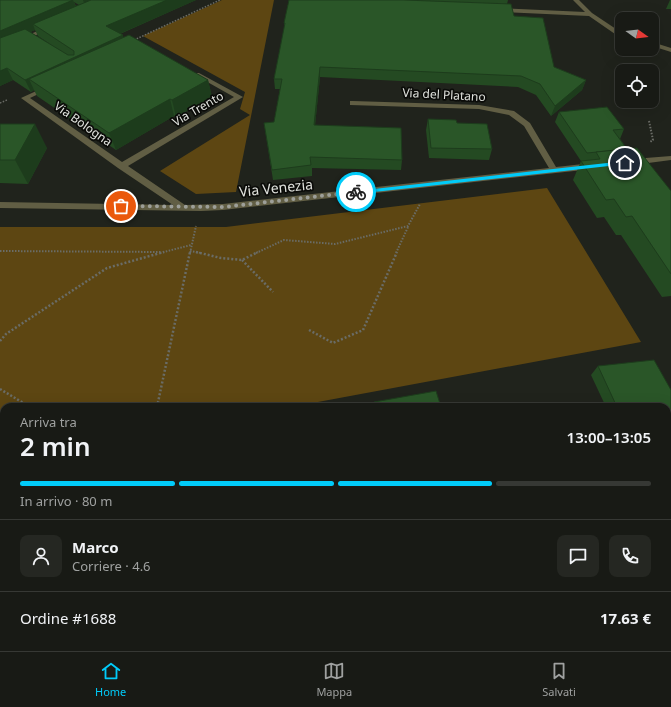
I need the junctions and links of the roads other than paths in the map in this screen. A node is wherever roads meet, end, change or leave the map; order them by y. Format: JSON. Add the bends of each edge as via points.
{"nodes":[{"id":1,"x":576,"y":0,"type":"edge"},
{"id":2,"x":489,"y":10,"type":"edge"},
{"id":3,"x":590,"y":14,"type":"junction"},
{"id":4,"x":57,"y":24,"type":"edge"},
{"id":5,"x":615,"y":32,"type":"edge"},
{"id":6,"x":30,"y":36,"type":"junction"},
{"id":7,"x":37,"y":40,"type":"edge"},
{"id":8,"x":659,"y":46,"type":"edge"},
{"id":9,"x":0,"y":49,"type":"edge"},
{"id":10,"x":671,"y":50,"type":"edge"},
{"id":11,"x":191,"y":71,"type":"edge"},
{"id":12,"x":51,"y":86,"type":"edge"},
{"id":13,"x":353,"y":103,"type":"dead end"},
{"id":14,"x":671,"y":158,"type":"edge"},
{"id":15,"x":623,"y":163,"type":"edge"},
{"id":16,"x":600,"y":165,"type":"edge"},
{"id":17,"x":121,"y":166,"type":"junction"},
{"id":18,"x":554,"y":170,"type":"junction"},
{"id":19,"x":0,"y":205,"type":"edge"},
{"id":20,"x":182,"y":207,"type":"junction"}],
"edges":[{"from":1,"to":3,"type":"street"},
{"from":2,"to":3,"type":"street"},
{"from":3,"to":5,"type":"street"},
{"from":4,"to":6,"type":"street"},
{"from":6,"to":7,"type":"street"},
{"from":6,"to":9,"type":"street"},
{"from":8,"to":10,"type":"street"},
{"from":11,"to":17,"type":"street","name":"Via Trento","via":[[239,97]]},
{"from":12,"to":17,"type":"street","name":"Via Bologna","via":[[24,98]]},
{"from":13,"to":18,"type":"street","name":"Via del Platano","via":[[480,106],[512,113],[527,125]]},
{"from":14,"to":15,"type":"street"},
{"from":16,"to":18,"type":"street"},
{"from":17,"to":20,"type":"street","name":"Via Bologna"},
{"from":18,"to":20,"type":"street","name":"Via Venezia","via":[[224,207]]},
{"from":19,"to":20,"type":"street","name":"Via Venezia"}]}
